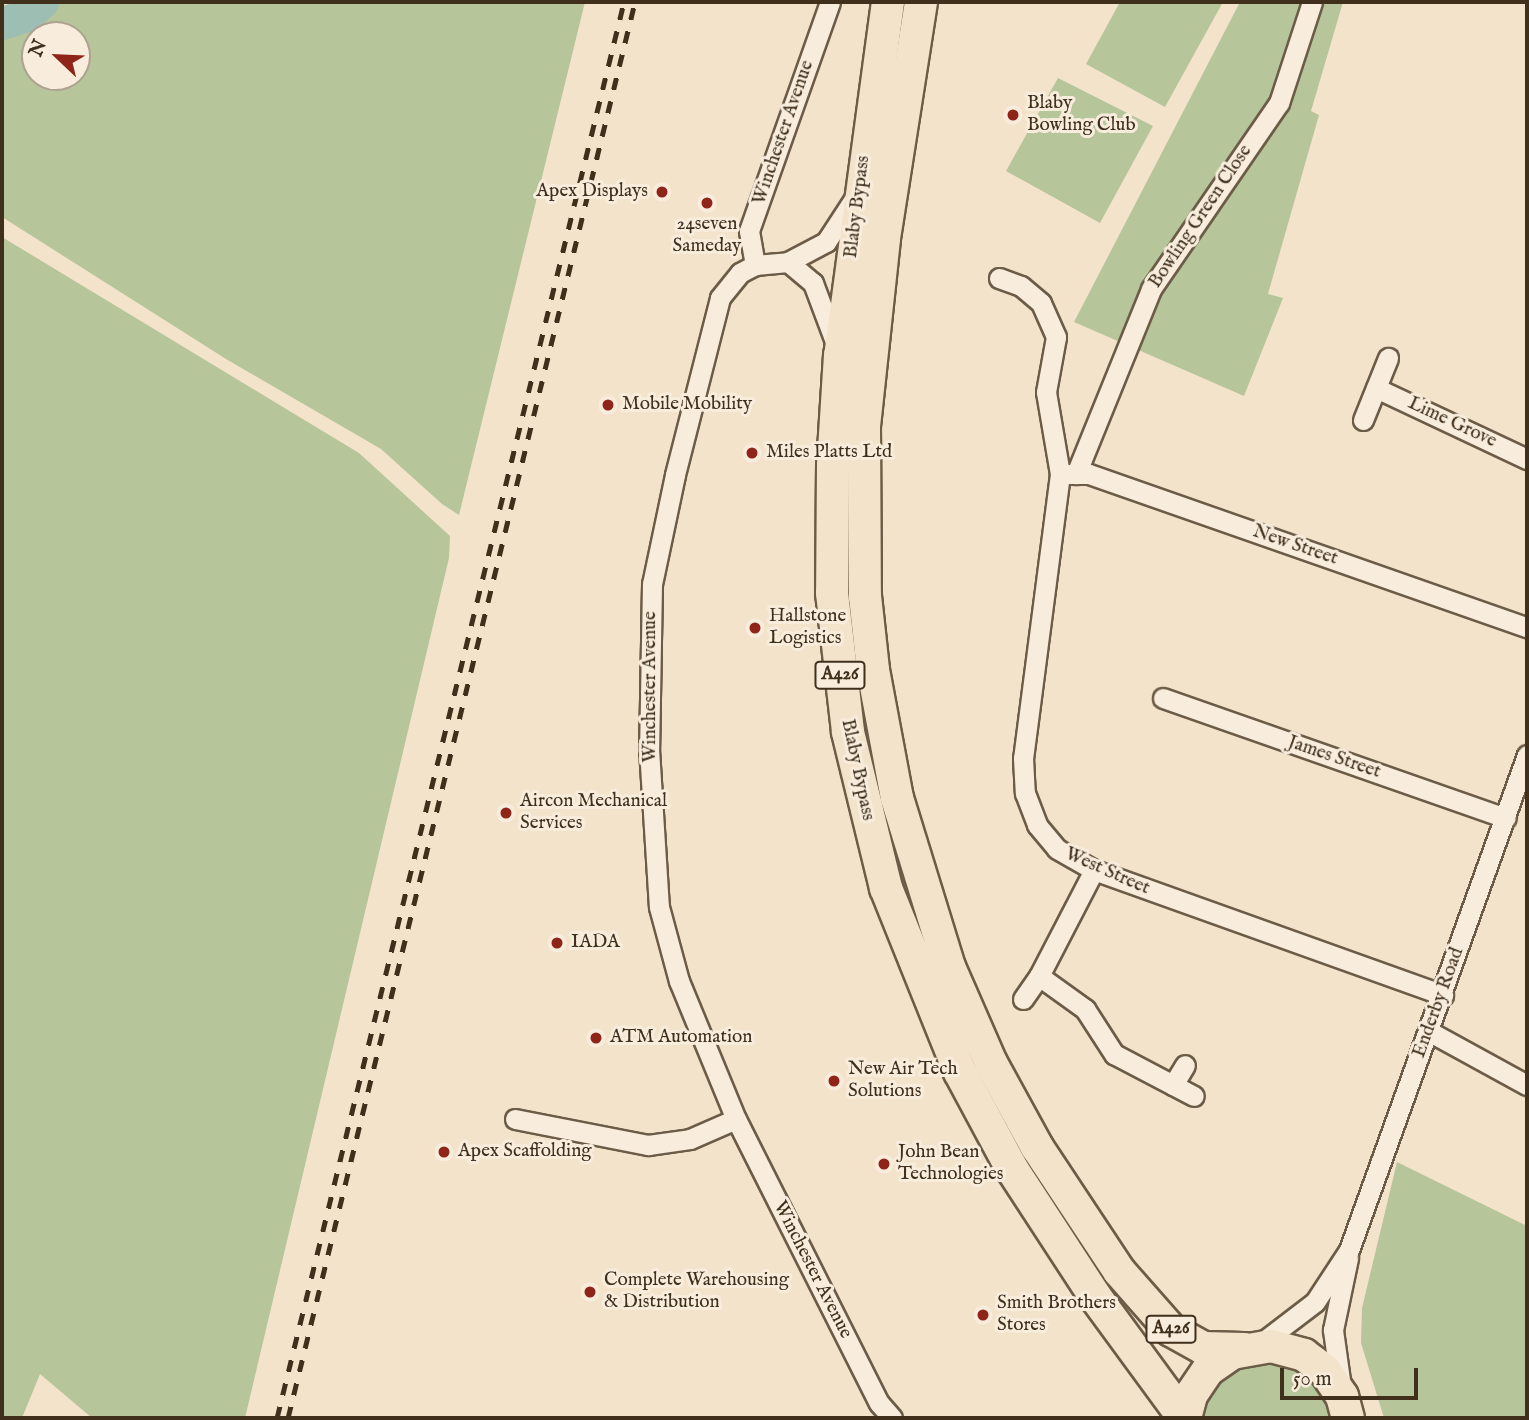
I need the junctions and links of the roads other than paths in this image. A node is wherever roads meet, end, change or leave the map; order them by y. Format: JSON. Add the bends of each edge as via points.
{"nodes":[{"id":1,"x":830,"y":2,"type":"edge"},
{"id":2,"x":888,"y":2,"type":"edge"},
{"id":3,"x":921,"y":2,"type":"edge"},
{"id":4,"x":1312,"y":2,"type":"edge"},
{"id":5,"x":860,"y":191,"type":"junction"},
{"id":6,"x":788,"y":262,"type":"junction"},
{"id":7,"x":755,"y":265,"type":"junction"},
{"id":8,"x":999,"y":278,"type":"dead end"},
{"id":9,"x":840,"y":355,"type":"junction"},
{"id":10,"x":1388,"y":358,"type":"dead end"},
{"id":11,"x":1376,"y":388,"type":"junction"},
{"id":12,"x":1363,"y":420,"type":"dead end"},
{"id":13,"x":1527,"y":459,"type":"edge"},
{"id":14,"x":1068,"y":474,"type":"junction"},
{"id":15,"x":1527,"y":627,"type":"edge"},
{"id":16,"x":1163,"y":698,"type":"dead end"},
{"id":17,"x":1527,"y":755,"type":"edge"},
{"id":18,"x":1506,"y":818,"type":"junction"},
{"id":19,"x":1094,"y":870,"type":"junction"},
{"id":20,"x":1039,"y":976,"type":"junction"},
{"id":21,"x":1443,"y":995,"type":"junction"},
{"id":22,"x":1023,"y":999,"type":"dead end"},
{"id":23,"x":1430,"y":1032,"type":"junction"},
{"id":24,"x":1185,"y":1065,"type":"dead end"},
{"id":25,"x":1173,"y":1085,"type":"junction"},
{"id":26,"x":1527,"y":1085,"type":"edge"},
{"id":27,"x":1194,"y":1096,"type":"dead end"},
{"id":28,"x":514,"y":1119,"type":"dead end"},
{"id":29,"x":736,"y":1119,"type":"junction"},
{"id":30,"x":1349,"y":1250,"type":"junction"},
{"id":31,"x":1250,"y":1348,"type":"junction"},
{"id":32,"x":1346,"y":1412,"type":"edge"},
{"id":33,"x":892,"y":1418,"type":"edge"},
{"id":34,"x":1184,"y":1418,"type":"edge"}],
"edges":[{"from":1,"to":7,"type":"street","name":"Winchester Avenue","via":[[750,231]]},
{"from":2,"to":5,"type":"main road","name":"Blaby Bypass","number":"A426"},
{"from":3,"to":31,"type":"main road","name":"Blaby Bypass","number":"A426","via":[[884,239],[864,425],[865,596],[873,670],[897,798],[949,967],[991,1063],[1037,1147],[1119,1271],[1171,1329],[1203,1348]]},
{"from":4,"to":14,"type":"street","name":"Bowling Green Close","via":[[1279,103],[1150,289]]},
{"from":5,"to":6,"type":"street","via":[[826,242]]},
{"from":5,"to":9,"type":"main road","name":"Blaby Bypass","number":"A426"},
{"from":6,"to":7,"type":"street"},
{"from":6,"to":9,"type":"street","via":[[813,283]]},
{"from":7,"to":29,"type":"street","name":"Winchester Avenue","via":[[740,273],[720,299],[675,475],[651,598],[649,749],[659,908],[679,981]]},
{"from":8,"to":14,"type":"street","via":[[1021,286],[1041,303],[1056,337],[1046,392]]},
{"from":9,"to":34,"type":"main road","name":"Blaby Bypass","number":"A426","via":[[832,593],[848,732],[886,888],[931,1009],[1012,1169],[1094,1295]]},
{"from":10,"to":11,"type":"street"},
{"from":11,"to":12,"type":"street"},
{"from":11,"to":13,"type":"street","name":"Lime Grove"},
{"from":14,"to":15,"type":"street","name":"New Street","via":[[1089,474]]},
{"from":14,"to":19,"type":"street","name":"West Street","via":[[1023,776],[1037,825],[1057,849]]},
{"from":16,"to":18,"type":"street","name":"James Street"},
{"from":17,"to":18,"type":"street","name":"Enderby Road"},
{"from":18,"to":21,"type":"street","name":"Enderby Road"},
{"from":19,"to":20,"type":"street"},
{"from":19,"to":21,"type":"street","name":"West Street"},
{"from":20,"to":22,"type":"street"},
{"from":20,"to":25,"type":"street","via":[[1085,1009],[1114,1054]]},
{"from":21,"to":23,"type":"street","name":"Enderby Road"},
{"from":23,"to":26,"type":"street"},
{"from":23,"to":30,"type":"street","name":"Enderby Road"},
{"from":24,"to":25,"type":"street"},
{"from":25,"to":27,"type":"street"},
{"from":28,"to":29,"type":"street","via":[[648,1144],[690,1139]]},
{"from":29,"to":33,"type":"street","name":"Winchester Avenue","via":[[879,1403]]},
{"from":30,"to":31,"type":"street","name":"Enderby Road","via":[[1315,1302],[1282,1331]]},
{"from":30,"to":32,"type":"street","name":"Enderby Road","via":[[1333,1330]]},
{"from":31,"to":32,"type":"main road","name":"Blaby Bypass","via":[[1282,1348],[1304,1355],[1325,1371]]},
{"from":31,"to":34,"type":"main road","via":[[1220,1360],[1203,1376]]}]}
